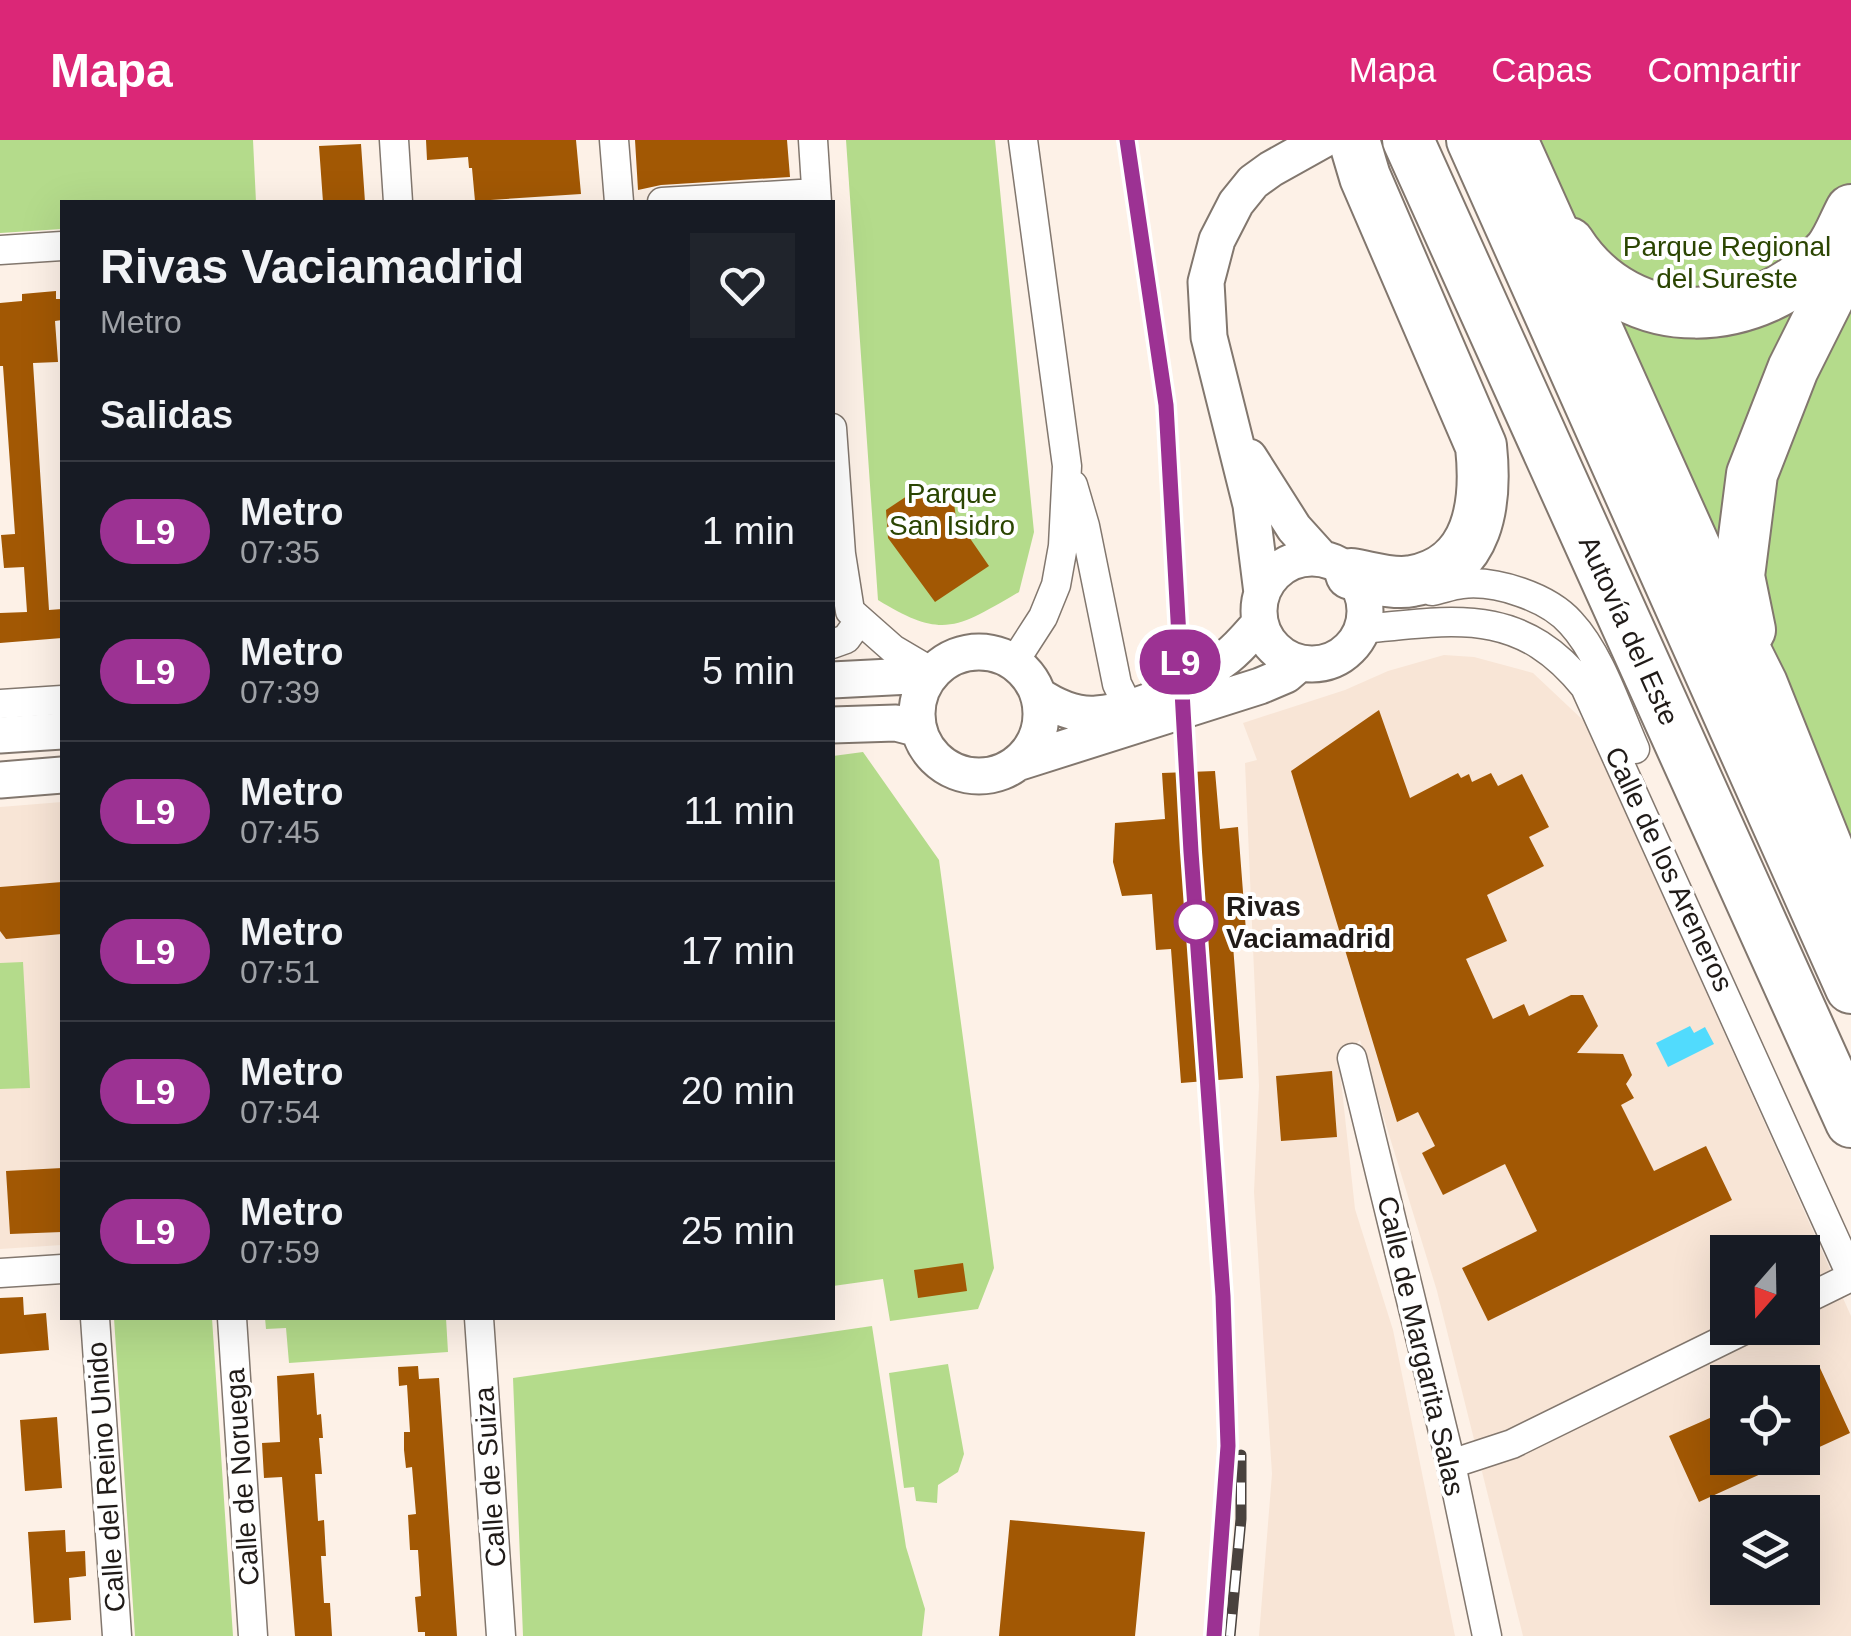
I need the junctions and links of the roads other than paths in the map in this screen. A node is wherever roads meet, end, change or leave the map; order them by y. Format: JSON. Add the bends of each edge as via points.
{"nodes":[{"id":1,"x":394,"y":140,"type":"edge"},
{"id":2,"x":614,"y":140,"type":"edge"},
{"id":3,"x":813,"y":140,"type":"edge"},
{"id":4,"x":1023,"y":140,"type":"edge"},
{"id":5,"x":1324,"y":140,"type":"edge"},
{"id":6,"x":1354,"y":140,"type":"edge"},
{"id":7,"x":1408,"y":140,"type":"edge"},
{"id":8,"x":1472,"y":140,"type":"edge"},
{"id":9,"x":1512,"y":140,"type":"edge"},
{"id":10,"x":1536,"y":194,"type":"junction"},
{"id":11,"x":817,"y":198,"type":"edge"},
{"id":12,"x":398,"y":200,"type":"edge"},
{"id":13,"x":619,"y":200,"type":"edge"},
{"id":14,"x":740,"y":200,"type":"edge"},
{"id":15,"x":1851,"y":210,"type":"edge"},
{"id":16,"x":60,"y":246,"type":"edge"},
{"id":17,"x":0,"y":250,"type":"edge"},
{"id":18,"x":1851,"y":253,"type":"edge"},
{"id":19,"x":1236,"y":435,"type":"junction"},
{"id":20,"x":1067,"y":466,"type":"junction"},
{"id":21,"x":835,"y":508,"type":"edge"},
{"id":22,"x":836,"y":534,"type":"edge"},
{"id":23,"x":1345,"y":575,"type":"junction"},
{"id":24,"x":1261,"y":608,"type":"junction"},
{"id":25,"x":859,"y":621,"type":"junction"},
{"id":26,"x":1363,"y":629,"type":"junction"},
{"id":27,"x":835,"y":643,"type":"edge"},
{"id":28,"x":1014,"y":662,"type":"junction"},
{"id":29,"x":1300,"y":663,"type":"junction"},
{"id":30,"x":931,"y":674,"type":"junction"},
{"id":31,"x":835,"y":680,"type":"edge"},
{"id":32,"x":1762,"y":684,"type":"junction"},
{"id":33,"x":1038,"y":696,"type":"junction"},
{"id":34,"x":60,"y":700,"type":"edge"},
{"id":35,"x":0,"y":704,"type":"edge"},
{"id":36,"x":1128,"y":706,"type":"junction"},
{"id":37,"x":835,"y":725,"type":"edge"},
{"id":38,"x":919,"y":729,"type":"junction"},
{"id":39,"x":60,"y":730,"type":"edge"},
{"id":40,"x":0,"y":734,"type":"edge"},
{"id":41,"x":1017,"y":763,"type":"junction"},
{"id":42,"x":60,"y":776,"type":"edge"},
{"id":43,"x":0,"y":780,"type":"edge"},
{"id":44,"x":1851,"y":907,"type":"edge"},
{"id":45,"x":1851,"y":988,"type":"edge"},
{"id":46,"x":1352,"y":1058,"type":"dead end"},
{"id":47,"x":1851,"y":1122,"type":"edge"},
{"id":48,"x":1851,"y":1230,"type":"edge"},
{"id":49,"x":60,"y":1269,"type":"edge"},
{"id":50,"x":0,"y":1273,"type":"edge"},
{"id":51,"x":1851,"y":1276,"type":"edge"},
{"id":52,"x":1820,"y":1292,"type":"edge"},
{"id":53,"x":95,"y":1320,"type":"edge"},
{"id":54,"x":232,"y":1320,"type":"edge"},
{"id":55,"x":479,"y":1320,"type":"edge"},
{"id":56,"x":1713,"y":1345,"type":"edge"},
{"id":57,"x":1451,"y":1464,"type":"junction"},
{"id":58,"x":117,"y":1636,"type":"edge"},
{"id":59,"x":252,"y":1636,"type":"edge"},
{"id":60,"x":501,"y":1636,"type":"edge"},
{"id":61,"x":1487,"y":1636,"type":"edge"}],
"edges":[{"from":1,"to":12,"type":"street"},
{"from":2,"to":13,"type":"street"},
{"from":3,"to":11,"type":"street"},
{"from":4,"to":20,"type":"street"},
{"from":5,"to":19,"type":"street","via":[[1253,182],[1225,221],[1210,261],[1208,338]]},
{"from":6,"to":23,"type":"highway","via":[[1481,446],[1484,479],[1476,532],[1449,566],[1410,582]]},
{"from":7,"to":47,"type":"highway","name":"Autovía del Este"},
{"from":8,"to":45,"type":"highway","name":"Autovía del Este"},
{"from":9,"to":10,"type":"highway"},
{"from":10,"to":15,"type":"highway","via":[[1602,281],[1648,306],[1694,315],[1745,308],[1785,289],[1830,249]]},
{"from":10,"to":32,"type":"highway"},
{"from":11,"to":14,"type":"street"},
{"from":16,"to":17,"type":"street"},
{"from":18,"to":32,"type":"highway","via":[[1793,368],[1752,474],[1738,576]]},
{"from":19,"to":23,"type":"street","via":[[1294,528]]},
{"from":19,"to":24,"type":"street","via":[[1258,542]]},
{"from":20,"to":28,"type":"street","via":[[1056,585]]},
{"from":20,"to":36,"type":"street","via":[[1117,684]]},
{"from":21,"to":22,"type":"street"},
{"from":22,"to":25,"type":"street","via":[[850,611]]},
{"from":23,"to":24,"type":"street","via":[[1303,558],[1272,577]]},
{"from":23,"to":26,"type":"street","via":[[1366,610]]},
{"from":23,"to":48,"type":"street","name":"Calle de los Areneros","via":[[1404,596],[1488,584],[1529,597],[1572,623],[1598,666]]},
{"from":24,"to":29,"type":"street","via":[[1272,646]]},
{"from":24,"to":36,"type":"street","via":[[1230,655]]},
{"from":25,"to":27,"type":"street","via":[[846,640]]},
{"from":25,"to":30,"type":"street"},
{"from":26,"to":29,"type":"street","via":[[1352,648],[1333,660]]},
{"from":26,"to":51,"type":"street","name":"Calle de los Areneros","via":[[1444,619],[1516,632],[1544,647],[1585,687]]},
{"from":28,"to":30,"type":"street","via":[[966,653]]},
{"from":28,"to":33,"type":"street"},
{"from":29,"to":41,"type":"street","via":[[1260,686]]},
{"from":30,"to":31,"type":"street"},
{"from":30,"to":38,"type":"street","via":[[918,700]]},
{"from":32,"to":44,"type":"highway"},
{"from":33,"to":36,"type":"street","via":[[1076,713]]},
{"from":33,"to":41,"type":"street","via":[[1038,732]]},
{"from":34,"to":35,"type":"street"},
{"from":37,"to":38,"type":"street"},
{"from":38,"to":41,"type":"street","via":[[934,757],[956,771],[984,776]]},
{"from":39,"to":40,"type":"street"},
{"from":42,"to":43,"type":"street"},
{"from":46,"to":57,"type":"street","name":"Calle de Margarita Salas"},
{"from":49,"to":50,"type":"street"},
{"from":51,"to":52,"type":"street"},
{"from":53,"to":58,"type":"street","name":"Calle del Reino Unido"},
{"from":54,"to":59,"type":"street","name":"Calle de Noruega"},
{"from":55,"to":60,"type":"street","name":"Calle de Suiza"},
{"from":56,"to":57,"type":"street","via":[[1512,1444]]},
{"from":57,"to":61,"type":"street","name":"Calle de Margarita Salas"}]}
